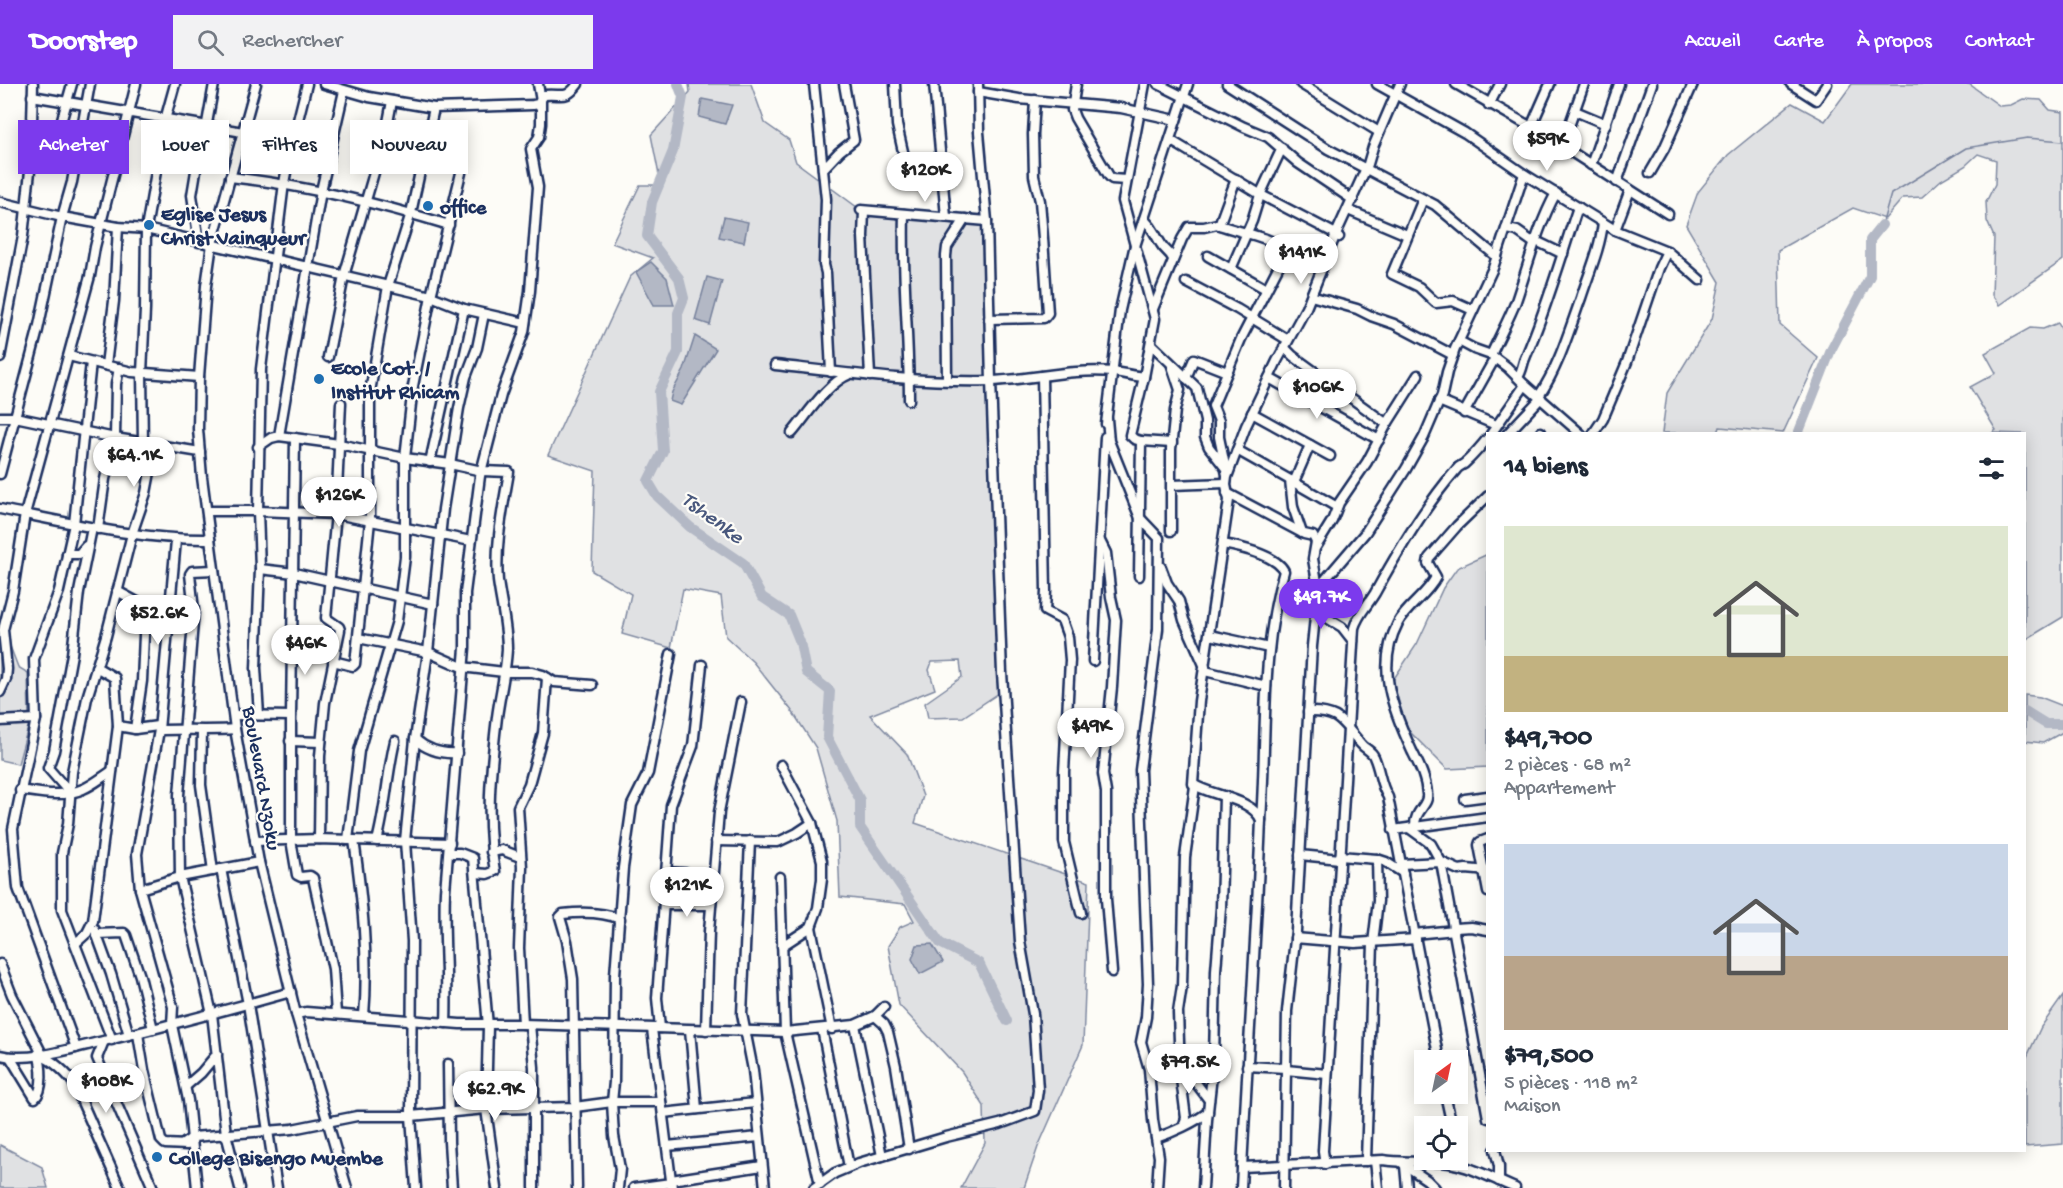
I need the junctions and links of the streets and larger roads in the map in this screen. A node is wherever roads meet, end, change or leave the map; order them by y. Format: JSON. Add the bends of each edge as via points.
{"nodes":[{"id":1,"x":33,"y":84,"type":"edge"},
{"id":2,"x":72,"y":84,"type":"edge"},
{"id":3,"x":90,"y":84,"type":"edge"},
{"id":4,"x":136,"y":84,"type":"edge"},
{"id":5,"x":175,"y":84,"type":"edge"},
{"id":6,"x":214,"y":84,"type":"edge"},
{"id":7,"x":256,"y":84,"type":"edge"},
{"id":8,"x":307,"y":84,"type":"edge"},
{"id":9,"x":324,"y":84,"type":"edge"},
{"id":10,"x":538,"y":84,"type":"edge"},
{"id":11,"x":578,"y":84,"type":"edge"},
{"id":12,"x":814,"y":84,"type":"edge"},
{"id":13,"x":844,"y":84,"type":"edge"},
{"id":14,"x":895,"y":84,"type":"edge"},
{"id":15,"x":934,"y":84,"type":"edge"},
{"id":16,"x":1077,"y":84,"type":"edge"},
{"id":17,"x":1145,"y":84,"type":"edge"},
{"id":18,"x":1158,"y":84,"type":"edge"},
{"id":19,"x":1188,"y":84,"type":"edge"},
{"id":20,"x":1227,"y":84,"type":"edge"},
{"id":21,"x":1301,"y":84,"type":"edge"},
{"id":22,"x":1377,"y":84,"type":"edge"},
{"id":23,"x":1400,"y":84,"type":"edge"},
{"id":24,"x":1456,"y":84,"type":"edge"},
{"id":25,"x":1500,"y":84,"type":"edge"},
{"id":26,"x":1550,"y":84,"type":"edge"},
{"id":27,"x":1584,"y":84,"type":"edge"},
{"id":28,"x":1619,"y":84,"type":"edge"},
{"id":29,"x":1652,"y":84,"type":"edge"},
{"id":30,"x":1693,"y":84,"type":"edge"},
{"id":31,"x":1791,"y":84,"type":"edge"},
{"id":32,"x":1827,"y":84,"type":"edge"},
{"id":33,"x":978,"y":88,"type":"edge"},
{"id":34,"x":344,"y":91,"type":"junction"},
{"id":35,"x":1395,"y":95,"type":"junction"},
{"id":36,"x":32,"y":96,"type":"junction"},
{"id":37,"x":1184,"y":97,"type":"junction"},
{"id":38,"x":1035,"y":100,"type":"junction"},
{"id":39,"x":392,"y":101,"type":"junction"},
{"id":40,"x":541,"y":101,"type":"junction"},
{"id":41,"x":67,"y":102,"type":"junction"},
{"id":42,"x":86,"y":104,"type":"junction"},
{"id":43,"x":1073,"y":104,"type":"junction"},
{"id":44,"x":1489,"y":105,"type":"junction"},
{"id":45,"x":434,"y":108,"type":"junction"},
{"id":46,"x":128,"y":111,"type":"junction"},
{"id":47,"x":1139,"y":111,"type":"junction"},
{"id":48,"x":1575,"y":111,"type":"junction"},
{"id":49,"x":32,"y":120,"type":"edge"},
{"id":50,"x":62,"y":120,"type":"edge"},
{"id":51,"x":165,"y":120,"type":"joint"},
{"id":52,"x":207,"y":120,"type":"edge"},
{"id":53,"x":246,"y":120,"type":"edge"},
{"id":54,"x":1176,"y":120,"type":"junction"},
{"id":55,"x":1606,"y":124,"type":"junction"},
{"id":56,"x":1531,"y":127,"type":"junction"},
{"id":57,"x":1379,"y":132,"type":"junction"},
{"id":58,"x":241,"y":139,"type":"edge"},
{"id":59,"x":1170,"y":140,"type":"junction"},
{"id":60,"x":1562,"y":146,"type":"junction"},
{"id":61,"x":1282,"y":148,"type":"junction"},
{"id":62,"x":904,"y":156,"type":"dead end"},
{"id":63,"x":1591,"y":165,"type":"junction"},
{"id":64,"x":823,"y":170,"type":"junction"},
{"id":65,"x":1365,"y":170,"type":"junction"},
{"id":66,"x":1650,"y":172,"type":"dead end"},
{"id":67,"x":29,"y":174,"type":"edge"},
{"id":68,"x":156,"y":174,"type":"edge"},
{"id":69,"x":196,"y":174,"type":"edge"},
{"id":70,"x":461,"y":174,"type":"edge"},
{"id":71,"x":1524,"y":174,"type":"junction"},
{"id":72,"x":230,"y":177,"type":"junction"},
{"id":73,"x":1236,"y":179,"type":"junction"},
{"id":74,"x":1126,"y":180,"type":"junction"},
{"id":75,"x":1617,"y":182,"type":"junction"},
{"id":76,"x":284,"y":183,"type":"junction"},
{"id":77,"x":1630,"y":190,"type":"junction"},
{"id":78,"x":321,"y":191,"type":"junction"},
{"id":79,"x":1556,"y":193,"type":"junction"},
{"id":80,"x":1260,"y":195,"type":"junction"},
{"id":81,"x":1423,"y":199,"type":"junction"},
{"id":82,"x":1353,"y":200,"type":"junction"},
{"id":83,"x":0,"y":202,"type":"edge"},
{"id":84,"x":366,"y":203,"type":"junction"},
{"id":85,"x":1578,"y":207,"type":"junction"},
{"id":86,"x":26,"y":208,"type":"junction"},
{"id":87,"x":1348,"y":210,"type":"junction"},
{"id":88,"x":411,"y":213,"type":"junction"},
{"id":89,"x":904,"y":214,"type":"junction"},
{"id":90,"x":1668,"y":214,"type":"dead end"},
{"id":91,"x":62,"y":217,"type":"junction"},
{"id":92,"x":946,"y":218,"type":"junction"},
{"id":93,"x":965,"y":219,"type":"junction"},
{"id":94,"x":1144,"y":219,"type":"junction"},
{"id":95,"x":987,"y":221,"type":"junction"},
{"id":96,"x":1604,"y":223,"type":"junction"},
{"id":97,"x":100,"y":224,"type":"junction"},
{"id":98,"x":449,"y":225,"type":"junction"},
{"id":99,"x":1219,"y":225,"type":"junction"},
{"id":100,"x":118,"y":227,"type":"junction"},
{"id":101,"x":1507,"y":228,"type":"junction"},
{"id":102,"x":146,"y":229,"type":"junction"},
{"id":103,"x":1615,"y":230,"type":"junction"},
{"id":104,"x":1247,"y":233,"type":"junction"},
{"id":105,"x":1407,"y":235,"type":"junction"},
{"id":106,"x":1338,"y":236,"type":"junction"},
{"id":107,"x":199,"y":242,"type":"junction"},
{"id":108,"x":1534,"y":242,"type":"junction"},
{"id":109,"x":213,"y":244,"type":"junction"},
{"id":110,"x":1134,"y":249,"type":"junction"},
{"id":111,"x":1667,"y":250,"type":"junction"},
{"id":112,"x":1563,"y":254,"type":"junction"},
{"id":113,"x":1208,"y":256,"type":"dead end"},
{"id":114,"x":1497,"y":257,"type":"junction"},
{"id":115,"x":274,"y":259,"type":"junction"},
{"id":116,"x":1173,"y":259,"type":"junction"},
{"id":117,"x":307,"y":267,"type":"junction"},
{"id":118,"x":1231,"y":269,"type":"junction"},
{"id":119,"x":344,"y":276,"type":"junction"},
{"id":120,"x":1700,"y":280,"type":"dead end"},
{"id":121,"x":1186,"y":282,"type":"dead end"},
{"id":122,"x":388,"y":286,"type":"junction"},
{"id":123,"x":1266,"y":289,"type":"junction"},
{"id":124,"x":431,"y":296,"type":"junction"},
{"id":125,"x":1311,"y":296,"type":"junction"},
{"id":126,"x":464,"y":309,"type":"junction"},
{"id":127,"x":1153,"y":309,"type":"junction"},
{"id":128,"x":1473,"y":310,"type":"junction"},
{"id":129,"x":484,"y":314,"type":"junction"},
{"id":130,"x":1251,"y":317,"type":"junction"},
{"id":131,"x":989,"y":319,"type":"junction"},
{"id":132,"x":525,"y":323,"type":"junction"},
{"id":133,"x":1459,"y":341,"type":"junction"},
{"id":134,"x":1150,"y":344,"type":"junction"},
{"id":135,"x":1286,"y":344,"type":"junction"},
{"id":136,"x":69,"y":356,"type":"junction"},
{"id":137,"x":1453,"y":356,"type":"junction"},
{"id":138,"x":328,"y":357,"type":"dead end"},
{"id":139,"x":1493,"y":357,"type":"junction"},
{"id":140,"x":0,"y":358,"type":"edge"},
{"id":141,"x":91,"y":362,"type":"junction"},
{"id":142,"x":106,"y":365,"type":"junction"},
{"id":143,"x":775,"y":365,"type":"dead end"},
{"id":144,"x":1172,"y":366,"type":"junction"},
{"id":145,"x":119,"y":368,"type":"junction"},
{"id":146,"x":831,"y":372,"type":"junction"},
{"id":147,"x":1112,"y":372,"type":"junction"},
{"id":148,"x":1227,"y":372,"type":"junction"},
{"id":149,"x":142,"y":373,"type":"junction"},
{"id":150,"x":851,"y":374,"type":"junction"},
{"id":151,"x":1418,"y":375,"type":"dead end"},
{"id":152,"x":870,"y":376,"type":"junction"},
{"id":153,"x":1042,"y":376,"type":"junction"},
{"id":154,"x":199,"y":377,"type":"junction"},
{"id":155,"x":1144,"y":377,"type":"junction"},
{"id":156,"x":1518,"y":377,"type":"junction"},
{"id":157,"x":1186,"y":378,"type":"junction"},
{"id":158,"x":1269,"y":378,"type":"junction"},
{"id":159,"x":909,"y":379,"type":"junction"},
{"id":160,"x":947,"y":380,"type":"junction"},
{"id":161,"x":991,"y":381,"type":"junction"},
{"id":162,"x":1525,"y":385,"type":"junction"},
{"id":163,"x":1540,"y":397,"type":"junction"},
{"id":164,"x":909,"y":400,"type":"dead end"},
{"id":165,"x":1439,"y":402,"type":"junction"},
{"id":166,"x":341,"y":403,"type":"dead end"},
{"id":167,"x":1252,"y":413,"type":"junction"},
{"id":168,"x":1464,"y":413,"type":"junction"},
{"id":169,"x":0,"y":417,"type":"edge"},
{"id":170,"x":15,"y":417,"type":"junction"},
{"id":171,"x":1107,"y":419,"type":"junction"},
{"id":172,"x":50,"y":424,"type":"junction"},
{"id":173,"x":1387,"y":424,"type":"junction"},
{"id":174,"x":1496,"y":424,"type":"junction"},
{"id":175,"x":85,"y":431,"type":"junction"},
{"id":176,"x":1492,"y":432,"type":"edge"},
{"id":177,"x":1509,"y":432,"type":"edge"},
{"id":178,"x":1579,"y":432,"type":"edge"},
{"id":179,"x":1594,"y":432,"type":"edge"},
{"id":180,"x":792,"y":434,"type":"dead end"},
{"id":181,"x":279,"y":436,"type":"junction"},
{"id":182,"x":115,"y":438,"type":"junction"},
{"id":183,"x":295,"y":438,"type":"junction"},
{"id":184,"x":1379,"y":440,"type":"junction"},
{"id":185,"x":1486,"y":440,"type":"edge"},
{"id":186,"x":1141,"y":441,"type":"junction"},
{"id":187,"x":1172,"y":442,"type":"junction"},
{"id":188,"x":143,"y":443,"type":"junction"},
{"id":189,"x":339,"y":444,"type":"junction"},
{"id":190,"x":1310,"y":445,"type":"junction"},
{"id":191,"x":155,"y":446,"type":"junction"},
{"id":192,"x":258,"y":447,"type":"junction"},
{"id":193,"x":370,"y":450,"type":"junction"},
{"id":194,"x":1237,"y":450,"type":"junction"},
{"id":195,"x":200,"y":452,"type":"junction"},
{"id":196,"x":1330,"y":456,"type":"dead end"},
{"id":197,"x":405,"y":458,"type":"junction"},
{"id":198,"x":430,"y":462,"type":"junction"},
{"id":199,"x":450,"y":464,"type":"junction"},
{"id":200,"x":482,"y":471,"type":"junction"},
{"id":201,"x":0,"y":474,"type":"edge"},
{"id":202,"x":1226,"y":475,"type":"junction"},
{"id":203,"x":1292,"y":481,"type":"junction"},
{"id":204,"x":1172,"y":485,"type":"junction"},
{"id":205,"x":1227,"y":493,"type":"junction"},
{"id":206,"x":1486,"y":498,"type":"edge"},
{"id":207,"x":1337,"y":507,"type":"junction"},
{"id":208,"x":0,"y":509,"type":"edge"},
{"id":209,"x":207,"y":511,"type":"junction"},
{"id":210,"x":258,"y":511,"type":"junction"},
{"id":211,"x":293,"y":513,"type":"junction"},
{"id":212,"x":26,"y":514,"type":"junction"},
{"id":213,"x":336,"y":514,"type":"junction"},
{"id":214,"x":1140,"y":518,"type":"junction"},
{"id":215,"x":370,"y":520,"type":"junction"},
{"id":216,"x":74,"y":524,"type":"junction"},
{"id":217,"x":95,"y":528,"type":"junction"},
{"id":218,"x":406,"y":529,"type":"junction"},
{"id":219,"x":1171,"y":531,"type":"dead end"},
{"id":220,"x":1302,"y":533,"type":"junction"},
{"id":221,"x":132,"y":534,"type":"junction"},
{"id":222,"x":439,"y":536,"type":"junction"},
{"id":223,"x":176,"y":540,"type":"junction"},
{"id":224,"x":210,"y":540,"type":"junction"},
{"id":225,"x":89,"y":541,"type":"junction"},
{"id":226,"x":471,"y":541,"type":"junction"},
{"id":227,"x":1100,"y":541,"type":"junction"},
{"id":228,"x":1223,"y":544,"type":"junction"},
{"id":229,"x":1316,"y":547,"type":"junction"},
{"id":230,"x":67,"y":554,"type":"junction"},
{"id":231,"x":1159,"y":564,"type":"junction"},
{"id":232,"x":260,"y":569,"type":"junction"},
{"id":233,"x":214,"y":570,"type":"junction"},
{"id":234,"x":294,"y":573,"type":"junction"},
{"id":235,"x":1139,"y":576,"type":"dead end"},
{"id":236,"x":330,"y":581,"type":"junction"},
{"id":237,"x":363,"y":587,"type":"junction"},
{"id":238,"x":1318,"y":588,"type":"junction"},
{"id":239,"x":117,"y":591,"type":"junction"},
{"id":240,"x":399,"y":597,"type":"junction"},
{"id":241,"x":1317,"y":598,"type":"junction"},
{"id":242,"x":433,"y":604,"type":"junction"},
{"id":243,"x":1210,"y":635,"type":"junction"},
{"id":244,"x":358,"y":638,"type":"junction"},
{"id":245,"x":1353,"y":641,"type":"junction"},
{"id":246,"x":391,"y":643,"type":"junction"},
{"id":247,"x":1269,"y":648,"type":"junction"},
{"id":248,"x":428,"y":652,"type":"junction"},
{"id":249,"x":672,"y":654,"type":"dead end"},
{"id":250,"x":333,"y":661,"type":"junction"},
{"id":251,"x":1093,"y":661,"type":"dead end"},
{"id":252,"x":702,"y":665,"type":"dead end"},
{"id":253,"x":462,"y":667,"type":"junction"},
{"id":254,"x":96,"y":668,"type":"junction"},
{"id":255,"x":1205,"y":669,"type":"junction"},
{"id":256,"x":504,"y":672,"type":"junction"},
{"id":257,"x":547,"y":678,"type":"junction"},
{"id":258,"x":592,"y":685,"type":"dead end"},
{"id":259,"x":1266,"y":686,"type":"junction"},
{"id":260,"x":0,"y":692,"type":"edge"},
{"id":261,"x":741,"y":702,"type":"dead end"},
{"id":262,"x":1308,"y":712,"type":"junction"},
{"id":263,"x":234,"y":715,"type":"junction"},
{"id":264,"x":259,"y":715,"type":"junction"},
{"id":265,"x":291,"y":716,"type":"junction"},
{"id":266,"x":36,"y":719,"type":"junction"},
{"id":267,"x":0,"y":721,"type":"edge"},
{"id":268,"x":1347,"y":725,"type":"junction"},
{"id":269,"x":118,"y":726,"type":"junction"},
{"id":270,"x":159,"y":728,"type":"junction"},
{"id":271,"x":135,"y":729,"type":"junction"},
{"id":272,"x":184,"y":729,"type":"junction"},
{"id":273,"x":236,"y":729,"type":"junction"},
{"id":274,"x":202,"y":731,"type":"junction"},
{"id":275,"x":415,"y":739,"type":"junction"},
{"id":276,"x":291,"y":741,"type":"junction"},
{"id":277,"x":395,"y":741,"type":"dead end"},
{"id":278,"x":321,"y":742,"type":"junction"},
{"id":279,"x":457,"y":753,"type":"junction"},
{"id":280,"x":781,"y":765,"type":"dead end"},
{"id":281,"x":112,"y":771,"type":"junction"},
{"id":282,"x":1195,"y":786,"type":"junction"},
{"id":283,"x":20,"y":790,"type":"junction"},
{"id":284,"x":69,"y":792,"type":"junction"},
{"id":285,"x":1224,"y":796,"type":"junction"},
{"id":286,"x":1486,"y":796,"type":"edge"},
{"id":287,"x":1465,"y":799,"type":"dead end"},
{"id":288,"x":1486,"y":818,"type":"edge"},
{"id":289,"x":1261,"y":820,"type":"junction"},
{"id":290,"x":812,"y":823,"type":"junction"},
{"id":291,"x":1412,"y":828,"type":"junction"},
{"id":292,"x":1393,"y":830,"type":"junction"},
{"id":293,"x":319,"y":839,"type":"junction"},
{"id":294,"x":291,"y":840,"type":"junction"},
{"id":295,"x":351,"y":840,"type":"junction"},
{"id":296,"x":1486,"y":840,"type":"edge"},
{"id":297,"x":255,"y":841,"type":"junction"},
{"id":298,"x":377,"y":841,"type":"junction"},
{"id":299,"x":716,"y":841,"type":"junction"},
{"id":300,"x":750,"y":841,"type":"junction"},
{"id":301,"x":405,"y":842,"type":"junction"},
{"id":302,"x":450,"y":843,"type":"junction"},
{"id":303,"x":491,"y":852,"type":"junction"},
{"id":304,"x":449,"y":853,"type":"junction"},
{"id":305,"x":1300,"y":855,"type":"junction"},
{"id":306,"x":520,"y":857,"type":"junction"},
{"id":307,"x":1340,"y":857,"type":"junction"},
{"id":308,"x":1377,"y":859,"type":"junction"},
{"id":309,"x":259,"y":862,"type":"junction"},
{"id":310,"x":1441,"y":862,"type":"junction"},
{"id":311,"x":1401,"y":866,"type":"junction"},
{"id":312,"x":217,"y":870,"type":"junction"},
{"id":313,"x":1486,"y":871,"type":"edge"},
{"id":314,"x":666,"y":872,"type":"junction"},
{"id":315,"x":475,"y":873,"type":"junction"},
{"id":316,"x":713,"y":875,"type":"junction"},
{"id":317,"x":180,"y":877,"type":"junction"},
{"id":318,"x":780,"y":877,"type":"dead end"},
{"id":319,"x":140,"y":889,"type":"junction"},
{"id":320,"x":664,"y":905,"type":"junction"},
{"id":321,"x":711,"y":905,"type":"junction"},
{"id":322,"x":1081,"y":913,"type":"dead end"},
{"id":323,"x":620,"y":919,"type":"junction"},
{"id":324,"x":93,"y":921,"type":"junction"},
{"id":325,"x":811,"y":927,"type":"junction"},
{"id":326,"x":1455,"y":929,"type":"junction"},
{"id":327,"x":1486,"y":930,"type":"edge"},
{"id":328,"x":96,"y":934,"type":"junction"},
{"id":329,"x":1415,"y":937,"type":"junction"},
{"id":330,"x":1295,"y":938,"type":"junction"},
{"id":331,"x":1335,"y":941,"type":"junction"},
{"id":332,"x":76,"y":943,"type":"junction"},
{"id":333,"x":1373,"y":943,"type":"junction"},
{"id":334,"x":782,"y":946,"type":"junction"},
{"id":335,"x":0,"y":964,"type":"edge"},
{"id":336,"x":1112,"y":972,"type":"dead end"},
{"id":337,"x":291,"y":992,"type":"junction"},
{"id":338,"x":248,"y":1004,"type":"junction"},
{"id":339,"x":884,"y":1007,"type":"dead end"},
{"id":340,"x":212,"y":1014,"type":"junction"},
{"id":341,"x":296,"y":1014,"type":"junction"},
{"id":342,"x":336,"y":1014,"type":"junction"},
{"id":343,"x":364,"y":1016,"type":"junction"},
{"id":344,"x":875,"y":1016,"type":"junction"},
{"id":345,"x":412,"y":1020,"type":"junction"},
{"id":346,"x":446,"y":1023,"type":"junction"},
{"id":347,"x":172,"y":1025,"type":"junction"},
{"id":348,"x":527,"y":1025,"type":"junction"},
{"id":349,"x":855,"y":1025,"type":"junction"},
{"id":350,"x":488,"y":1026,"type":"junction"},
{"id":351,"x":574,"y":1027,"type":"junction"},
{"id":352,"x":614,"y":1028,"type":"junction"},
{"id":353,"x":153,"y":1029,"type":"junction"},
{"id":354,"x":656,"y":1029,"type":"junction"},
{"id":355,"x":745,"y":1029,"type":"junction"},
{"id":356,"x":827,"y":1029,"type":"junction"},
{"id":357,"x":690,"y":1030,"type":"junction"},
{"id":358,"x":706,"y":1030,"type":"junction"},
{"id":359,"x":785,"y":1032,"type":"junction"},
{"id":360,"x":134,"y":1035,"type":"junction"},
{"id":361,"x":108,"y":1040,"type":"junction"},
{"id":362,"x":76,"y":1048,"type":"junction"},
{"id":363,"x":1437,"y":1050,"type":"edge"},
{"id":364,"x":217,"y":1054,"type":"junction"},
{"id":365,"x":0,"y":1055,"type":"edge"},
{"id":366,"x":40,"y":1055,"type":"junction"},
{"id":367,"x":10,"y":1057,"type":"junction"},
{"id":368,"x":448,"y":1064,"type":"dead end"},
{"id":369,"x":1247,"y":1066,"type":"junction"},
{"id":370,"x":1286,"y":1069,"type":"junction"},
{"id":371,"x":1180,"y":1073,"type":"junction"},
{"id":372,"x":1327,"y":1074,"type":"junction"},
{"id":373,"x":186,"y":1086,"type":"junction"},
{"id":374,"x":1209,"y":1100,"type":"junction"},
{"id":375,"x":612,"y":1102,"type":"junction"},
{"id":376,"x":661,"y":1102,"type":"junction"},
{"id":377,"x":756,"y":1103,"type":"junction"},
{"id":378,"x":1486,"y":1106,"type":"edge"},
{"id":379,"x":575,"y":1107,"type":"junction"},
{"id":380,"x":534,"y":1108,"type":"junction"},
{"id":381,"x":486,"y":1109,"type":"junction"},
{"id":382,"x":697,"y":1109,"type":"junction"},
{"id":383,"x":1208,"y":1112,"type":"junction"},
{"id":384,"x":663,"y":1113,"type":"junction"},
{"id":385,"x":450,"y":1114,"type":"junction"},
{"id":386,"x":411,"y":1116,"type":"junction"},
{"id":387,"x":326,"y":1122,"type":"junction"},
{"id":388,"x":1184,"y":1124,"type":"junction"},
{"id":389,"x":269,"y":1131,"type":"junction"},
{"id":390,"x":226,"y":1134,"type":"junction"},
{"id":391,"x":759,"y":1137,"type":"junction"},
{"id":392,"x":1156,"y":1138,"type":"junction"},
{"id":393,"x":193,"y":1142,"type":"junction"},
{"id":394,"x":667,"y":1146,"type":"junction"},
{"id":395,"x":909,"y":1149,"type":"junction"},
{"id":396,"x":1496,"y":1152,"type":"edge"},
{"id":397,"x":882,"y":1156,"type":"junction"},
{"id":398,"x":1371,"y":1161,"type":"junction"},
{"id":399,"x":1414,"y":1163,"type":"edge"},
{"id":400,"x":1325,"y":1164,"type":"junction"},
{"id":401,"x":1404,"y":1164,"type":"junction"},
{"id":402,"x":762,"y":1166,"type":"junction"},
{"id":403,"x":1283,"y":1166,"type":"junction"},
{"id":404,"x":849,"y":1167,"type":"junction"},
{"id":405,"x":1242,"y":1167,"type":"junction"},
{"id":406,"x":1468,"y":1167,"type":"edge"},
{"id":407,"x":671,"y":1184,"type":"edge"},
{"id":408,"x":1501,"y":1184,"type":"edge"},
{"id":409,"x":817,"y":1186,"type":"edge"},
{"id":410,"x":120,"y":1188,"type":"edge"},
{"id":411,"x":153,"y":1188,"type":"edge"},
{"id":412,"x":197,"y":1188,"type":"edge"},
{"id":413,"x":240,"y":1188,"type":"edge"},
{"id":414,"x":277,"y":1188,"type":"edge"},
{"id":415,"x":347,"y":1188,"type":"edge"},
{"id":416,"x":416,"y":1188,"type":"edge"},
{"id":417,"x":452,"y":1188,"type":"edge"},
{"id":418,"x":497,"y":1188,"type":"edge"},
{"id":419,"x":534,"y":1188,"type":"edge"},
{"id":420,"x":577,"y":1188,"type":"edge"},
{"id":421,"x":618,"y":1188,"type":"edge"},
{"id":422,"x":634,"y":1188,"type":"edge"},
{"id":423,"x":765,"y":1188,"type":"edge"},
{"id":424,"x":1157,"y":1188,"type":"edge"},
{"id":425,"x":1203,"y":1188,"type":"edge"},
{"id":426,"x":1240,"y":1188,"type":"edge"},
{"id":427,"x":1284,"y":1188,"type":"edge"},
{"id":428,"x":1378,"y":1188,"type":"edge"},
{"id":429,"x":1407,"y":1188,"type":"edge"},
{"id":430,"x":1435,"y":1188,"type":"edge"},
{"id":431,"x":1515,"y":1188,"type":"edge"}],
"edges":[{"from":1,"to":36,"type":"street"},
{"from":2,"to":41,"type":"street"},
{"from":3,"to":42,"type":"street"},
{"from":4,"to":46,"type":"street"},
{"from":5,"to":51,"type":"street"},
{"from":6,"to":52,"type":"street"},
{"from":7,"to":53,"type":"street","name":"Boulevard Nzoku"},
{"from":8,"to":76,"type":"street"},
{"from":9,"to":34,"type":"street"},
{"from":10,"to":40,"type":"street"},
{"from":11,"to":40,"type":"street","via":[[566,96],[544,95]]},
{"from":12,"to":64,"type":"street"},
{"from":13,"to":64,"type":"street","via":[[854,140]]},
{"from":14,"to":62,"type":"street","via":[[897,125]]},
{"from":15,"to":92,"type":"street"},
{"from":16,"to":43,"type":"street"},
{"from":17,"to":47,"type":"street"},
{"from":18,"to":37,"type":"street"},
{"from":19,"to":37,"type":"street"},
{"from":20,"to":65,"type":"street"},
{"from":21,"to":57,"type":"street"},
{"from":22,"to":35,"type":"street"},
{"from":23,"to":35,"type":"street"},
{"from":24,"to":44,"type":"street"},
{"from":25,"to":44,"type":"street"},
{"from":26,"to":56,"type":"street"},
{"from":27,"to":48,"type":"street"},
{"from":28,"to":55,"type":"street"},
{"from":29,"to":75,"type":"street"},
{"from":30,"to":66,"type":"street"},
{"from":31,"to":32,"type":"street","via":[[1815,99]]},
{"from":33,"to":38,"type":"street"},
{"from":33,"to":95,"type":"street"},
{"from":34,"to":39,"type":"street"},
{"from":34,"to":78,"type":"street"},
{"from":35,"to":57,"type":"street"},
{"from":35,"to":71,"type":"street","via":[[1465,133]]},
{"from":36,"to":41,"type":"street"},
{"from":36,"to":49,"type":"street"},
{"from":37,"to":54,"type":"street"},
{"from":37,"to":61,"type":"street","via":[[1262,134]]},
{"from":38,"to":43,"type":"street"},
{"from":38,"to":131,"type":"street","via":[[1034,176],[1040,201],[1048,314],[1044,318]]},
{"from":39,"to":45,"type":"street"},
{"from":39,"to":84,"type":"street"},
{"from":40,"to":45,"type":"street","via":[[533,105]]},
{"from":40,"to":132,"type":"street","via":[[539,137],[531,149],[538,187]]},
{"from":41,"to":42,"type":"street"},
{"from":41,"to":50,"type":"street"},
{"from":42,"to":46,"type":"street"},
{"from":42,"to":91,"type":"street"},
{"from":43,"to":47,"type":"street"},
{"from":43,"to":74,"type":"street","via":[[1072,112],[1109,176]]},
{"from":44,"to":56,"type":"street"},
{"from":45,"to":88,"type":"street"},
{"from":46,"to":51,"type":"street"},
{"from":46,"to":97,"type":"street"},
{"from":47,"to":54,"type":"street"},
{"from":47,"to":74,"type":"street"},
{"from":48,"to":55,"type":"street"},
{"from":48,"to":60,"type":"street"},
{"from":54,"to":59,"type":"street"},
{"from":55,"to":63,"type":"street"},
{"from":56,"to":60,"type":"street","via":[[1536,135]]},
{"from":57,"to":65,"type":"street"},
{"from":58,"to":72,"type":"street","name":"Boulevard Nzoku"},
{"from":59,"to":73,"type":"street"},
{"from":59,"to":94,"type":"street"},
{"from":60,"to":63,"type":"street"},
{"from":61,"to":80,"type":"street"},
{"from":61,"to":82,"type":"street"},
{"from":63,"to":75,"type":"street"},
{"from":64,"to":146,"type":"street"},
{"from":65,"to":81,"type":"street"},
{"from":65,"to":82,"type":"street"},
{"from":67,"to":86,"type":"street"},
{"from":68,"to":102,"type":"street"},
{"from":69,"to":107,"type":"street","via":[[192,195]]},
{"from":70,"to":98,"type":"street"},
{"from":71,"to":79,"type":"street"},
{"from":71,"to":101,"type":"street"},
{"from":72,"to":76,"type":"street"},
{"from":72,"to":109,"type":"street","name":"Boulevard Nzoku"},
{"from":73,"to":80,"type":"street"},
{"from":73,"to":99,"type":"street"},
{"from":74,"to":110,"type":"street","via":[[1123,201]]},
{"from":75,"to":77,"type":"street"},
{"from":76,"to":78,"type":"street"},
{"from":76,"to":115,"type":"street"},
{"from":77,"to":90,"type":"street"},
{"from":77,"to":103,"type":"street"},
{"from":78,"to":84,"type":"street"},
{"from":78,"to":117,"type":"street"},
{"from":79,"to":85,"type":"street"},
{"from":79,"to":108,"type":"street"},
{"from":80,"to":104,"type":"street"},
{"from":80,"to":106,"type":"street"},
{"from":81,"to":105,"type":"street"},
{"from":81,"to":114,"type":"street","via":[[1436,205]]},
{"from":82,"to":87,"type":"street"},
{"from":83,"to":86,"type":"street"},
{"from":84,"to":88,"type":"street"},
{"from":84,"to":119,"type":"street"},
{"from":85,"to":96,"type":"street"},
{"from":85,"to":112,"type":"street"},
{"from":86,"to":91,"type":"street"},
{"from":86,"to":140,"type":"street"},
{"from":87,"to":105,"type":"street"},
{"from":87,"to":106,"type":"street"},
{"from":88,"to":98,"type":"street"},
{"from":88,"to":122,"type":"street"},
{"from":89,"to":92,"type":"street"},
{"from":89,"to":152,"type":"street","via":[[862,210]]},
{"from":89,"to":159,"type":"street"},
{"from":91,"to":97,"type":"street"},
{"from":91,"to":170,"type":"street"},
{"from":92,"to":93,"type":"street"},
{"from":93,"to":95,"type":"street"},
{"from":93,"to":160,"type":"street","via":[[947,247]]},
{"from":94,"to":110,"type":"street"},
{"from":94,"to":116,"type":"street"},
{"from":95,"to":131,"type":"street"},
{"from":96,"to":103,"type":"street"},
{"from":96,"to":163,"type":"street","via":[[1563,346]]},
{"from":97,"to":100,"type":"street"},
{"from":97,"to":136,"type":"street"},
{"from":98,"to":124,"type":"street"},
{"from":99,"to":104,"type":"street"},
{"from":99,"to":116,"type":"street","via":[[1187,228]]},
{"from":100,"to":102,"type":"street"},
{"from":100,"to":142,"type":"street"},
{"from":101,"to":108,"type":"street"},
{"from":101,"to":114,"type":"street"},
{"from":102,"to":107,"type":"street"},
{"from":102,"to":149,"type":"street"},
{"from":103,"to":111,"type":"street"},
{"from":104,"to":118,"type":"street"},
{"from":104,"to":123,"type":"street","via":[[1287,250]]},
{"from":105,"to":128,"type":"street","via":[[1393,276],[1419,287],[1436,303],[1454,301]]},
{"from":106,"to":125,"type":"street"},
{"from":107,"to":109,"type":"street"},
{"from":108,"to":112,"type":"street"},
{"from":108,"to":139,"type":"street"},
{"from":109,"to":115,"type":"street"},
{"from":109,"to":154,"type":"street","name":"Boulevard Nzoku"},
{"from":110,"to":127,"type":"street"},
{"from":110,"to":147,"type":"street","via":[[1120,310]]},
{"from":111,"to":120,"type":"street"},
{"from":111,"to":179,"type":"street","via":[[1632,350]]},
{"from":112,"to":156,"type":"street"},
{"from":113,"to":118,"type":"street"},
{"from":114,"to":128,"type":"street"},
{"from":115,"to":117,"type":"street"},
{"from":115,"to":192,"type":"street","via":[[261,369]]},
{"from":116,"to":127,"type":"street"},
{"from":117,"to":119,"type":"street"},
{"from":117,"to":181,"type":"street"},
{"from":118,"to":123,"type":"street"},
{"from":119,"to":122,"type":"street"},
{"from":119,"to":138,"type":"street"},
{"from":121,"to":130,"type":"street"},
{"from":122,"to":124,"type":"street"},
{"from":122,"to":193,"type":"street","via":[[370,392]]},
{"from":123,"to":130,"type":"street"},
{"from":124,"to":126,"type":"street"},
{"from":124,"to":197,"type":"street","via":[[413,387]]},
{"from":125,"to":135,"type":"street"},
{"from":125,"to":137,"type":"street","via":[[1394,324]]},
{"from":126,"to":129,"type":"street"},
{"from":126,"to":198,"type":"street"},
{"from":127,"to":134,"type":"street"},
{"from":128,"to":133,"type":"street"},
{"from":129,"to":132,"type":"street"},
{"from":129,"to":199,"type":"street","via":[[463,387]]},
{"from":130,"to":135,"type":"street"},
{"from":130,"to":148,"type":"street"},
{"from":131,"to":161,"type":"street"},
{"from":132,"to":200,"type":"street","via":[[499,401]]},
{"from":133,"to":137,"type":"street"},
{"from":133,"to":139,"type":"street"},
{"from":134,"to":144,"type":"street"},
{"from":134,"to":155,"type":"street"},
{"from":135,"to":158,"type":"street"},
{"from":135,"to":173,"type":"street","via":[[1293,356]]},
{"from":136,"to":141,"type":"street"},
{"from":136,"to":172,"type":"street"},
{"from":137,"to":165,"type":"street"},
{"from":139,"to":156,"type":"street"},
{"from":139,"to":168,"type":"street"},
{"from":141,"to":142,"type":"street"},
{"from":141,"to":175,"type":"street"},
{"from":142,"to":145,"type":"street"},
{"from":143,"to":146,"type":"street"},
{"from":144,"to":157,"type":"street"},
{"from":144,"to":187,"type":"street","via":[[1180,390]]},
{"from":145,"to":149,"type":"street"},
{"from":145,"to":182,"type":"street"},
{"from":146,"to":150,"type":"street"},
{"from":147,"to":153,"type":"street"},
{"from":147,"to":155,"type":"street"},
{"from":147,"to":171,"type":"street"},
{"from":148,"to":157,"type":"street","via":[[1194,359]]},
{"from":148,"to":202,"type":"street","via":[[1214,406]]},
{"from":149,"to":154,"type":"street"},
{"from":149,"to":188,"type":"street"},
{"from":150,"to":152,"type":"street"},
{"from":150,"to":180,"type":"street","via":[[825,393]]},
{"from":151,"to":173,"type":"street"},
{"from":152,"to":159,"type":"street"},
{"from":153,"to":161,"type":"street"},
{"from":153,"to":322,"type":"street","via":[[1045,611],[1062,620],[1068,637],[1064,842]]},
{"from":154,"to":195,"type":"street","name":"Boulevard Nzoku"},
{"from":155,"to":186,"type":"street","via":[[1130,435]]},
{"from":156,"to":162,"type":"street"},
{"from":157,"to":202,"type":"street","via":[[1197,388],[1205,437]]},
{"from":158,"to":167,"type":"street"},
{"from":158,"to":184,"type":"street"},
{"from":159,"to":160,"type":"street"},
{"from":159,"to":164,"type":"street"},
{"from":160,"to":161,"type":"street"},
{"from":161,"to":395,"type":"street","via":[[1002,673],[1020,941],[1033,1014],[1038,1090],[1035,1111]]},
{"from":162,"to":163,"type":"street"},
{"from":162,"to":174,"type":"street"},
{"from":163,"to":177,"type":"street"},
{"from":163,"to":178,"type":"street"},
{"from":165,"to":168,"type":"street"},
{"from":165,"to":238,"type":"street","via":[[1406,469],[1365,533]]},
{"from":166,"to":189,"type":"street"},
{"from":167,"to":190,"type":"street"},
{"from":167,"to":194,"type":"street"},
{"from":168,"to":174,"type":"street"},
{"from":169,"to":170,"type":"street"},
{"from":170,"to":172,"type":"street"},
{"from":170,"to":201,"type":"street"},
{"from":171,"to":214,"type":"street","via":[[1109,441]]},
{"from":171,"to":227,"type":"street"},
{"from":172,"to":175,"type":"street"},
{"from":172,"to":212,"type":"street"},
{"from":173,"to":184,"type":"street"},
{"from":174,"to":176,"type":"street"},
{"from":175,"to":182,"type":"street"},
{"from":175,"to":216,"type":"street"},
{"from":181,"to":183,"type":"street"},
{"from":181,"to":192,"type":"street"},
{"from":182,"to":188,"type":"street"},
{"from":182,"to":217,"type":"street"},
{"from":183,"to":189,"type":"street"},
{"from":183,"to":211,"type":"street"},
{"from":184,"to":207,"type":"street"},
{"from":185,"to":245,"type":"street","via":[[1465,464],[1457,467],[1409,535],[1357,616]]},
{"from":186,"to":187,"type":"street"},
{"from":186,"to":214,"type":"street"},
{"from":187,"to":204,"type":"street"},
{"from":188,"to":191,"type":"street"},
{"from":189,"to":193,"type":"street"},
{"from":189,"to":213,"type":"street"},
{"from":190,"to":196,"type":"street"},
{"from":190,"to":203,"type":"street"},
{"from":191,"to":195,"type":"street"},
{"from":191,"to":221,"type":"street","via":[[146,493]]},
{"from":192,"to":210,"type":"street"},
{"from":193,"to":197,"type":"street"},
{"from":193,"to":215,"type":"street"},
{"from":194,"to":202,"type":"street"},
{"from":194,"to":203,"type":"street"},
{"from":195,"to":209,"type":"street","name":"Boulevard Nzoku"},
{"from":197,"to":198,"type":"street"},
{"from":197,"to":218,"type":"street"},
{"from":198,"to":199,"type":"street"},
{"from":199,"to":200,"type":"street"},
{"from":199,"to":222,"type":"street"},
{"from":200,"to":226,"type":"street"},
{"from":200,"to":256,"type":"street","via":[[509,471],[498,546],[498,581],[507,648]]},
{"from":202,"to":204,"type":"street"},
{"from":202,"to":205,"type":"street"},
{"from":203,"to":207,"type":"street"},
{"from":203,"to":220,"type":"street","via":[[1293,507]]},
{"from":204,"to":219,"type":"street"},
{"from":205,"to":220,"type":"street"},
{"from":205,"to":228,"type":"street"},
{"from":206,"to":291,"type":"street","via":[[1430,558],[1428,563],[1436,577],[1397,624],[1389,648],[1391,703],[1419,763],[1428,800]]},
{"from":207,"to":229,"type":"street"},
{"from":208,"to":212,"type":"street"},
{"from":209,"to":210,"type":"street"},
{"from":209,"to":224,"type":"street","name":"Boulevard Nzoku"},
{"from":210,"to":211,"type":"street"},
{"from":210,"to":232,"type":"street"},
{"from":211,"to":213,"type":"street"},
{"from":211,"to":234,"type":"street"},
{"from":212,"to":216,"type":"street"},
{"from":212,"to":260,"type":"street","via":[[3,630],[7,669]]},
{"from":213,"to":215,"type":"street"},
{"from":213,"to":236,"type":"street"},
{"from":214,"to":231,"type":"street","via":[[1159,538]]},
{"from":214,"to":235,"type":"street"},
{"from":215,"to":218,"type":"street"},
{"from":215,"to":237,"type":"street"},
{"from":216,"to":217,"type":"street"},
{"from":216,"to":230,"type":"street"},
{"from":217,"to":221,"type":"street"},
{"from":217,"to":225,"type":"street"},
{"from":218,"to":222,"type":"street"},
{"from":218,"to":240,"type":"street"},
{"from":220,"to":229,"type":"street","via":[[1314,538]]},
{"from":221,"to":223,"type":"street"},
{"from":221,"to":239,"type":"street"},
{"from":222,"to":226,"type":"street"},
{"from":222,"to":242,"type":"street"},
{"from":223,"to":224,"type":"street"},
{"from":223,"to":270,"type":"street"},
{"from":224,"to":233,"type":"street","name":"Boulevard Nzoku"},
{"from":225,"to":230,"type":"street","via":[[79,554]]},
{"from":225,"to":284,"type":"street","via":[[58,732],[48,768]]},
{"from":226,"to":253,"type":"street"},
{"from":227,"to":251,"type":"street"},
{"from":227,"to":336,"type":"street","via":[[1106,554],[1116,620],[1103,774]]},
{"from":228,"to":243,"type":"street"},
{"from":228,"to":247,"type":"street","via":[[1254,552],[1284,569]]},
{"from":229,"to":238,"type":"street","via":[[1313,559]]},
{"from":230,"to":266,"type":"street","via":[[59,591],[34,659]]},
{"from":231,"to":255,"type":"street","via":[[1179,602]]},
{"from":231,"to":392,"type":"street","via":[[1158,629],[1140,770],[1148,984],[1141,1042],[1149,1069]]},
{"from":232,"to":234,"type":"street"},
{"from":232,"to":264,"type":"street","via":[[256,668]]},
{"from":233,"to":263,"type":"street","name":"Boulevard Nzoku"},
{"from":233,"to":272,"type":"street","via":[[190,574],[195,610]]},
{"from":234,"to":236,"type":"street"},
{"from":234,"to":265,"type":"street"},
{"from":236,"to":237,"type":"street"},
{"from":236,"to":250,"type":"street","via":[[326,618],[340,630]]},
{"from":237,"to":240,"type":"street"},
{"from":237,"to":244,"type":"street"},
{"from":238,"to":241,"type":"street"},
{"from":239,"to":254,"type":"street"},
{"from":239,"to":271,"type":"street","via":[[139,603],[145,612]]},
{"from":240,"to":242,"type":"street"},
{"from":240,"to":246,"type":"street"},
{"from":241,"to":245,"type":"street","via":[[1327,618],[1342,627]]},
{"from":241,"to":262,"type":"street"},
{"from":242,"to":248,"type":"street"},
{"from":243,"to":247,"type":"street"},
{"from":243,"to":255,"type":"street"},
{"from":244,"to":246,"type":"street"},
{"from":244,"to":250,"type":"street","via":[[354,665]]},
{"from":245,"to":268,"type":"street"},
{"from":246,"to":248,"type":"street"},
{"from":246,"to":295,"type":"street","via":[[359,750]]},
{"from":247,"to":259,"type":"street"},
{"from":248,"to":253,"type":"street"},
{"from":248,"to":275,"type":"street"},
{"from":249,"to":323,"type":"street","via":[[648,773],[628,823]]},
{"from":250,"to":278,"type":"street"},
{"from":252,"to":314,"type":"street","via":[[693,746],[671,805]]},
{"from":253,"to":256,"type":"street"},
{"from":253,"to":279,"type":"street"},
{"from":254,"to":269,"type":"street","via":[[115,678]]},
{"from":254,"to":284,"type":"street"},
{"from":255,"to":259,"type":"street"},
{"from":255,"to":282,"type":"street","via":[[1197,717]]},
{"from":256,"to":257,"type":"street","via":[[532,672]]},
{"from":256,"to":303,"type":"street","via":[[489,804]]},
{"from":257,"to":258,"type":"street"},
{"from":257,"to":306,"type":"street","via":[[543,733],[529,784],[518,807]]},
{"from":259,"to":289,"type":"street"},
{"from":261,"to":299,"type":"street"},
{"from":262,"to":268,"type":"street","via":[[1330,714]]},
{"from":262,"to":305,"type":"street"},
{"from":263,"to":264,"type":"street"},
{"from":263,"to":273,"type":"street","name":"Boulevard Nzoku"},
{"from":264,"to":265,"type":"street"},
{"from":265,"to":276,"type":"street"},
{"from":266,"to":267,"type":"street"},
{"from":266,"to":283,"type":"street"},
{"from":268,"to":292,"type":"street","via":[[1374,754],[1388,797]]},
{"from":268,"to":307,"type":"street"},
{"from":269,"to":271,"type":"street"},
{"from":269,"to":281,"type":"street"},
{"from":270,"to":271,"type":"street"},
{"from":270,"to":272,"type":"street"},
{"from":270,"to":319,"type":"street","via":[[137,854]]},
{"from":272,"to":274,"type":"street"},
{"from":272,"to":317,"type":"street","via":[[178,795]]},
{"from":273,"to":274,"type":"street"},
{"from":273,"to":297,"type":"street","name":"Boulevard Nzoku"},
{"from":274,"to":312,"type":"street","via":[[201,785]]},
{"from":275,"to":279,"type":"street","via":[[430,749]]},
{"from":275,"to":301,"type":"street"},
{"from":276,"to":278,"type":"street"},
{"from":276,"to":294,"type":"street"},
{"from":277,"to":298,"type":"street"},
{"from":278,"to":293,"type":"street"},
{"from":279,"to":302,"type":"street"},
{"from":280,"to":290,"type":"street"},
{"from":281,"to":284,"type":"street","via":[[90,786]]},
{"from":281,"to":324,"type":"street"},
{"from":282,"to":285,"type":"street"},
{"from":282,"to":371,"type":"street","via":[[1185,857],[1178,1012]]},
{"from":283,"to":284,"type":"street","via":[[55,795]]},
{"from":283,"to":362,"type":"street","via":[[13,829],[18,888]]},
{"from":284,"to":332,"type":"street","via":[[62,853],[62,910]]},
{"from":285,"to":289,"type":"street","via":[[1258,814]]},
{"from":285,"to":374,"type":"street"},
{"from":286,"to":287,"type":"street"},
{"from":288,"to":291,"type":"street"},
{"from":289,"to":369,"type":"street"},
{"from":290,"to":300,"type":"street","via":[[778,842]]},
{"from":290,"to":325,"type":"street","via":[[822,861],[822,879]]},
{"from":291,"to":292,"type":"street"},
{"from":291,"to":310,"type":"street","via":[[1431,844]]},
{"from":292,"to":311,"type":"street"},
{"from":293,"to":294,"type":"street"},
{"from":293,"to":295,"type":"street"},
{"from":294,"to":297,"type":"street"},
{"from":294,"to":342,"type":"street","via":[[298,877],[313,878],[333,969]]},
{"from":295,"to":298,"type":"street"},
{"from":295,"to":343,"type":"street","via":[[358,872]]},
{"from":296,"to":313,"type":"street","via":[[1479,843]]},
{"from":297,"to":309,"type":"street","name":"Boulevard Nzoku"},
{"from":298,"to":301,"type":"street"},
{"from":299,"to":300,"type":"street"},
{"from":299,"to":316,"type":"street"},
{"from":300,"to":355,"type":"street","via":[[742,1014]]},
{"from":301,"to":302,"type":"street"},
{"from":301,"to":345,"type":"street"},
{"from":302,"to":304,"type":"street"},
{"from":303,"to":306,"type":"street","via":[[502,850]]},
{"from":303,"to":315,"type":"street","via":[[495,872]]},
{"from":304,"to":315,"type":"street","via":[[473,857]]},
{"from":304,"to":346,"type":"street","via":[[444,916]]},
{"from":305,"to":307,"type":"street"},
{"from":305,"to":330,"type":"street"},
{"from":306,"to":348,"type":"street","via":[[519,948]]},
{"from":307,"to":308,"type":"street"},
{"from":307,"to":331,"type":"street"},
{"from":308,"to":311,"type":"street"},
{"from":308,"to":333,"type":"street"},
{"from":309,"to":312,"type":"street"},
{"from":309,"to":337,"type":"street","name":"Boulevard Nzoku"},
{"from":310,"to":311,"type":"street"},
{"from":310,"to":313,"type":"street","via":[[1459,870]]},
{"from":310,"to":326,"type":"street"},
{"from":311,"to":329,"type":"street"},
{"from":312,"to":317,"type":"street"},
{"from":312,"to":338,"type":"street"},
{"from":314,"to":316,"type":"street"},
{"from":314,"to":320,"type":"street"},
{"from":315,"to":350,"type":"street"},
{"from":316,"to":321,"type":"street"},
{"from":317,"to":319,"type":"street"},
{"from":317,"to":340,"type":"street"},
{"from":318,"to":334,"type":"street"},
{"from":319,"to":347,"type":"street","via":[[172,1007]]},
{"from":320,"to":321,"type":"street"},
{"from":320,"to":354,"type":"street"},
{"from":321,"to":358,"type":"street"},
{"from":323,"to":351,"type":"street","via":[[573,913],[561,916],[571,969]]},
{"from":323,"to":352,"type":"street"},
{"from":324,"to":328,"type":"street"},
{"from":324,"to":332,"type":"street"},
{"from":325,"to":334,"type":"street"},
{"from":325,"to":356,"type":"street"},
{"from":326,"to":327,"type":"street"},
{"from":326,"to":329,"type":"street"},
{"from":326,"to":378,"type":"street"},
{"from":328,"to":353,"type":"street","via":[[125,933]]},
{"from":328,"to":360,"type":"street"},
{"from":329,"to":333,"type":"street"},
{"from":329,"to":363,"type":"street"},
{"from":330,"to":331,"type":"street"},
{"from":330,"to":370,"type":"street"},
{"from":331,"to":333,"type":"street"},
{"from":331,"to":372,"type":"street"},
{"from":332,"to":361,"type":"street"},
{"from":333,"to":398,"type":"street"},
{"from":334,"to":359,"type":"street"},
{"from":335,"to":366,"type":"street"},
{"from":337,"to":338,"type":"street"},
{"from":337,"to":341,"type":"street","name":"Boulevard Nzoku"},
{"from":338,"to":340,"type":"street"},
{"from":338,"to":389,"type":"street"},
{"from":339,"to":344,"type":"street"},
{"from":340,"to":347,"type":"street"},
{"from":340,"to":364,"type":"street"},
{"from":341,"to":342,"type":"street"},
{"from":341,"to":387,"type":"street","name":"Boulevard Nzoku"},
{"from":342,"to":343,"type":"street"},
{"from":343,"to":345,"type":"street"},
{"from":344,"to":349,"type":"street"},
{"from":344,"to":395,"type":"street","via":[[888,1032]]},
{"from":345,"to":346,"type":"street"},
{"from":345,"to":386,"type":"street"},
{"from":346,"to":350,"type":"street"},
{"from":347,"to":353,"type":"street"},
{"from":347,"to":373,"type":"street"},
{"from":348,"to":350,"type":"street"},
{"from":348,"to":351,"type":"street"},
{"from":348,"to":380,"type":"street","via":[[533,1043]]},
{"from":349,"to":356,"type":"street"},
{"from":349,"to":397,"type":"street"},
{"from":350,"to":381,"type":"street"},
{"from":351,"to":352,"type":"street"},
{"from":351,"to":379,"type":"street"},
{"from":352,"to":354,"type":"street"},
{"from":352,"to":375,"type":"street"},
{"from":353,"to":360,"type":"street"},
{"from":354,"to":357,"type":"street"},
{"from":354,"to":376,"type":"street"},
{"from":355,"to":358,"type":"street"},
{"from":355,"to":359,"type":"street"},
{"from":355,"to":377,"type":"street"},
{"from":356,"to":359,"type":"street"},
{"from":356,"to":404,"type":"street"},
{"from":357,"to":358,"type":"street"},
{"from":357,"to":382,"type":"street"},
{"from":359,"to":409,"type":"street"},
{"from":360,"to":361,"type":"street"},
{"from":360,"to":393,"type":"street","via":[[160,1140],[165,1144]]},
{"from":361,"to":362,"type":"street"},
{"from":361,"to":411,"type":"street","via":[[97,1058]]},
{"from":362,"to":366,"type":"street"},
{"from":364,"to":373,"type":"street"},
{"from":364,"to":390,"type":"street"},
{"from":365,"to":367,"type":"street"},
{"from":366,"to":367,"type":"street"},
{"from":366,"to":367,"type":"street","via":[[40,1091],[35,1098]]},
{"from":366,"to":410,"type":"street","via":[[70,1077]]},
{"from":368,"to":385,"type":"street"},
{"from":369,"to":370,"type":"street"},
{"from":369,"to":405,"type":"street"},
{"from":370,"to":372,"type":"street"},
{"from":370,"to":403,"type":"street"},
{"from":371,"to":374,"type":"street","via":[[1190,1075]]},
{"from":371,"to":388,"type":"street"},
{"from":372,"to":400,"type":"street"},
{"from":373,"to":393,"type":"street"},
{"from":374,"to":383,"type":"street"},
{"from":375,"to":376,"type":"street"},
{"from":375,"to":379,"type":"street"},
{"from":375,"to":421,"type":"street","via":[[620,1168]]},
{"from":376,"to":384,"type":"street"},
{"from":377,"to":382,"type":"street"},
{"from":377,"to":391,"type":"street"},
{"from":379,"to":380,"type":"street"},
{"from":379,"to":420,"type":"street"},
{"from":380,"to":381,"type":"street"},
{"from":380,"to":419,"type":"street"},
{"from":381,"to":385,"type":"street"},
{"from":381,"to":418,"type":"street"},
{"from":382,"to":384,"type":"street"},
{"from":383,"to":388,"type":"street"},
{"from":383,"to":425,"type":"street"},
{"from":384,"to":394,"type":"street"},
{"from":385,"to":386,"type":"street"},
{"from":385,"to":417,"type":"street"},
{"from":386,"to":387,"type":"street","via":[[357,1116]]},
{"from":386,"to":416,"type":"street"},
{"from":387,"to":389,"type":"street"},
{"from":387,"to":415,"type":"street","name":"Boulevard Nzoku"},
{"from":388,"to":392,"type":"street"},
{"from":389,"to":390,"type":"street"},
{"from":389,"to":414,"type":"street"},
{"from":390,"to":393,"type":"street"},
{"from":390,"to":413,"type":"street"},
{"from":391,"to":394,"type":"street"},
{"from":391,"to":402,"type":"street"},
{"from":392,"to":424,"type":"street"},
{"from":393,"to":412,"type":"street"},
{"from":394,"to":407,"type":"street"},
{"from":395,"to":397,"type":"street"},
{"from":396,"to":408,"type":"street"},
{"from":397,"to":404,"type":"street"},
{"from":398,"to":400,"type":"street"},
{"from":398,"to":401,"type":"street"},
{"from":398,"to":428,"type":"street"},
{"from":399,"to":401,"type":"street"},
{"from":400,"to":403,"type":"street"},
{"from":401,"to":429,"type":"street"},
{"from":401,"to":430,"type":"street"},
{"from":402,"to":407,"type":"street"},
{"from":402,"to":423,"type":"street"},
{"from":403,"to":405,"type":"street"},
{"from":403,"to":427,"type":"street"},
{"from":404,"to":409,"type":"street"},
{"from":405,"to":426,"type":"street"},
{"from":406,"to":408,"type":"street"},
{"from":407,"to":422,"type":"street"},
{"from":408,"to":431,"type":"street"}]}
